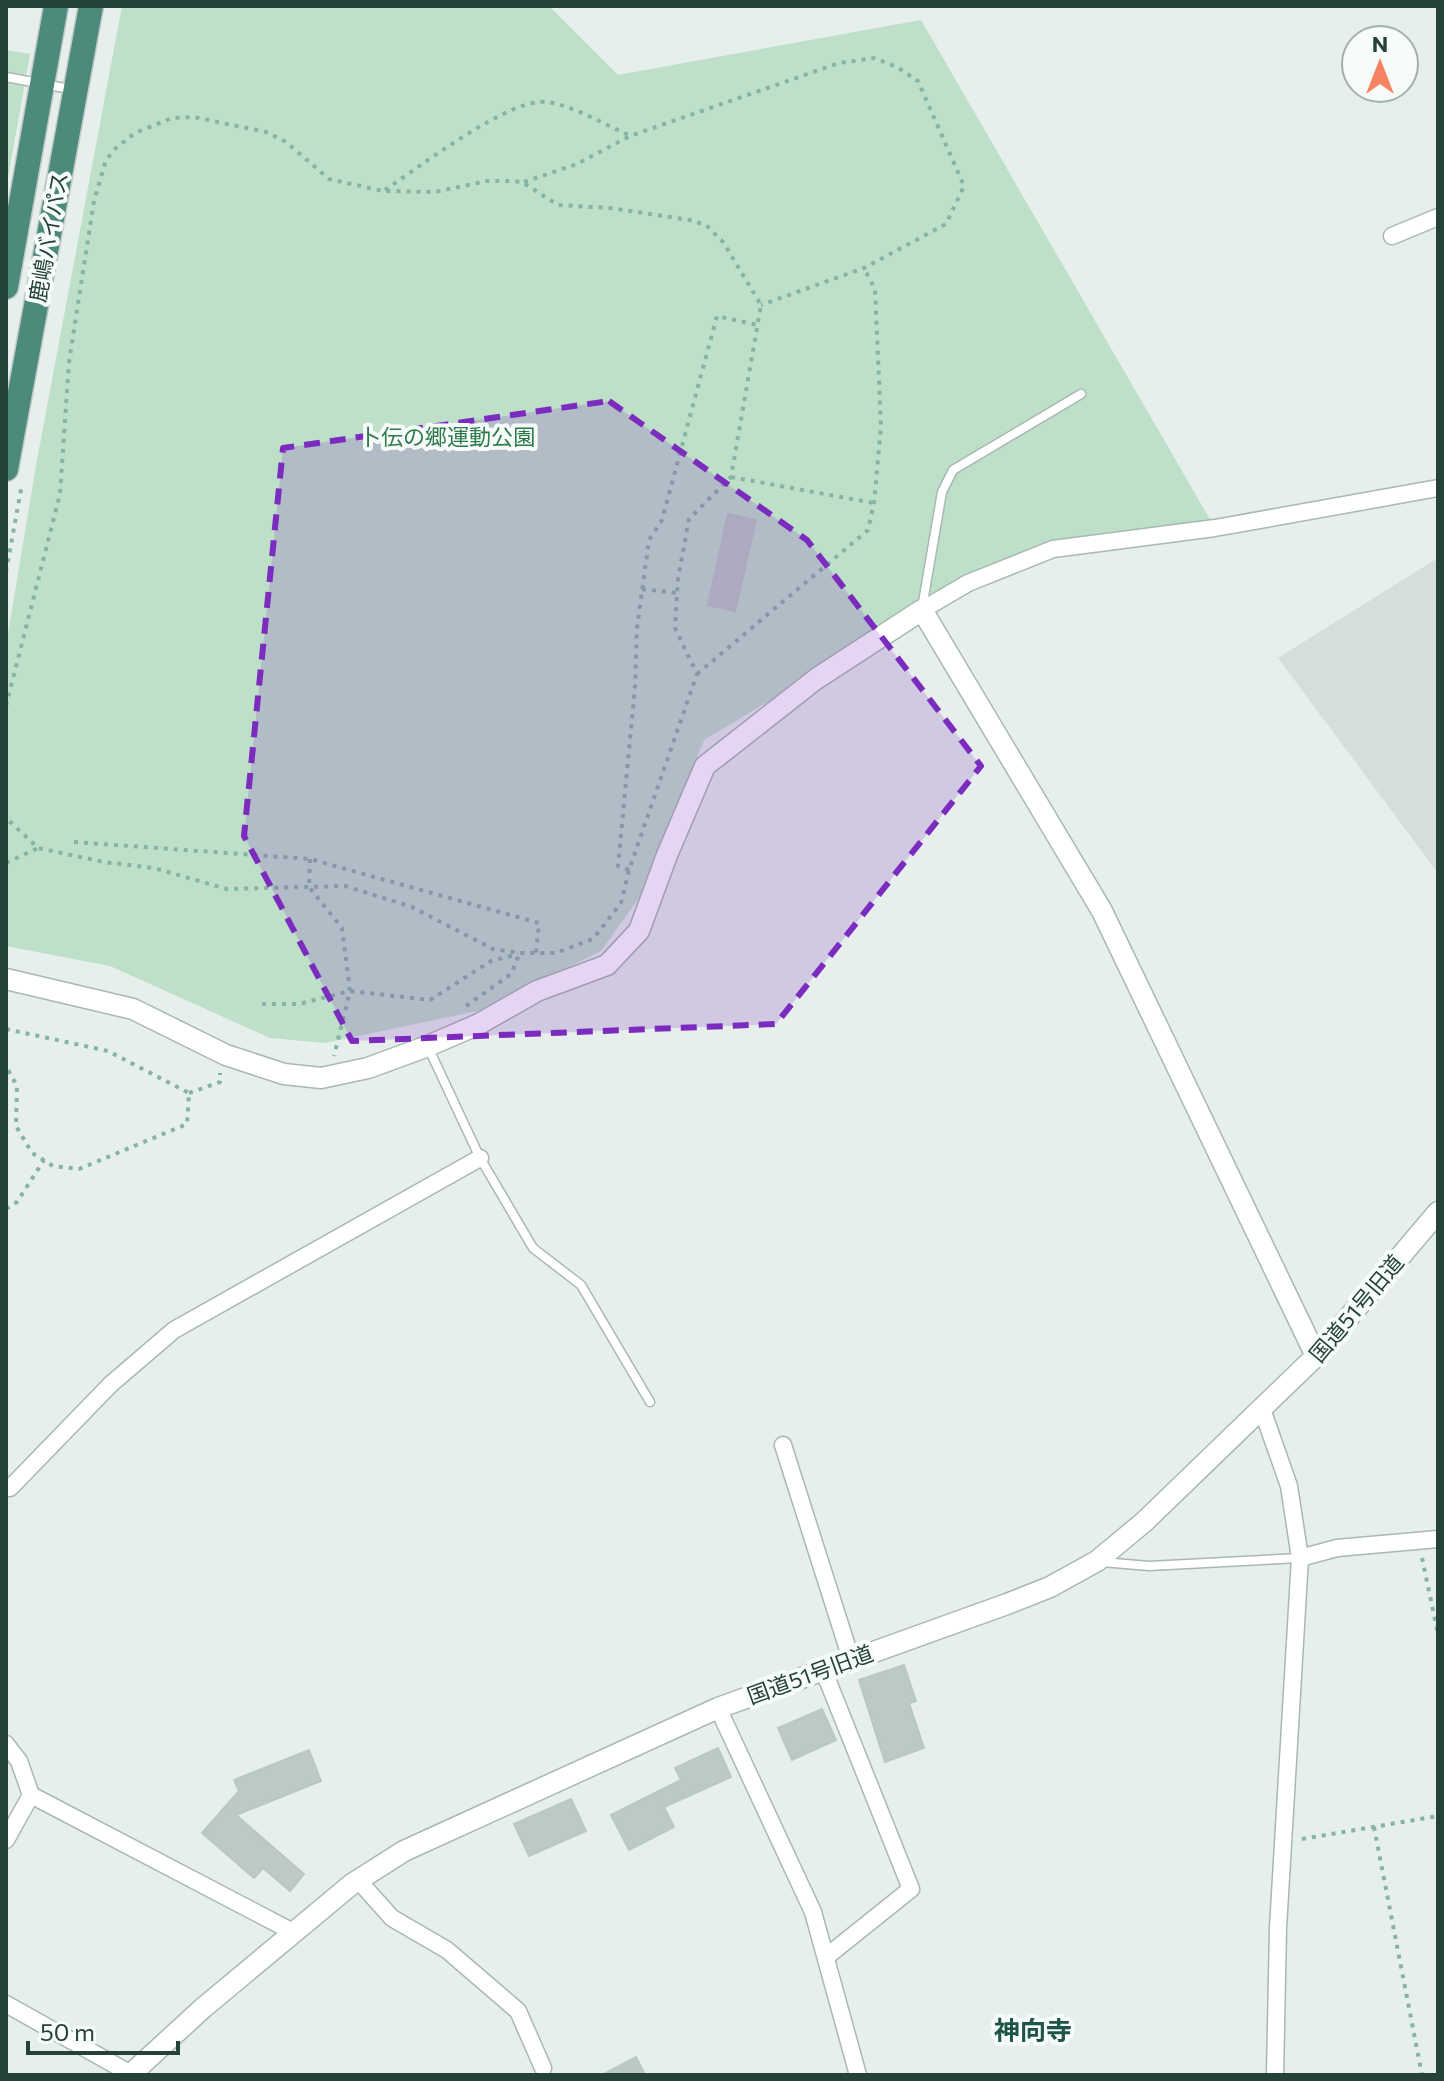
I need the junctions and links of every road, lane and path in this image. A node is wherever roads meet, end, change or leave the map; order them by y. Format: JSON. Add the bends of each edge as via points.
{"nodes":[{"id":1,"x":56,"y":6,"type":"edge"},
{"id":2,"x":91,"y":6,"type":"edge"},
{"id":3,"x":6,"y":77,"type":"edge"},
{"id":4,"x":42,"y":83,"type":"junction"},
{"id":5,"x":75,"y":91,"type":"junction"},
{"id":6,"x":630,"y":136,"type":"junction"},
{"id":7,"x":522,"y":182,"type":"junction"},
{"id":8,"x":383,"y":191,"type":"junction"},
{"id":9,"x":1438,"y":217,"type":"edge"},
{"id":10,"x":1392,"y":236,"type":"dead end"},
{"id":11,"x":864,"y":268,"type":"junction"},
{"id":12,"x":6,"y":287,"type":"edge"},
{"id":13,"x":761,"y":305,"type":"junction"},
{"id":14,"x":757,"y":325,"type":"junction"},
{"id":15,"x":1081,"y":394,"type":"dead end"},
{"id":16,"x":6,"y":469,"type":"edge"},
{"id":17,"x":731,"y":477,"type":"junction"},
{"id":18,"x":1438,"y":488,"type":"edge"},
{"id":19,"x":874,"y":503,"type":"junction"},
{"id":20,"x":642,"y":589,"type":"junction"},
{"id":21,"x":677,"y":593,"type":"junction"},
{"id":22,"x":922,"y":610,"type":"junction"},
{"id":23,"x":697,"y":674,"type":"junction"},
{"id":24,"x":6,"y":706,"type":"edge"},
{"id":25,"x":6,"y":818,"type":"edge"},
{"id":26,"x":74,"y":842,"type":"dead end"},
{"id":27,"x":38,"y":848,"type":"junction"},
{"id":28,"x":310,"y":859,"type":"junction"},
{"id":29,"x":6,"y":863,"type":"edge"},
{"id":30,"x":629,"y":870,"type":"junction"},
{"id":31,"x":309,"y":887,"type":"junction"},
{"id":32,"x":520,"y":953,"type":"junction"},
{"id":33,"x":536,"y":953,"type":"junction"},
{"id":34,"x":6,"y":979,"type":"edge"},
{"id":35,"x":350,"y":991,"type":"junction"},
{"id":36,"x":262,"y":1004,"type":"dead end"},
{"id":37,"x":456,"y":1014,"type":"dead end"},
{"id":38,"x":6,"y":1029,"type":"edge"},
{"id":39,"x":428,"y":1046,"type":"junction"},
{"id":40,"x":348,"y":1051,"type":"dead end"},
{"id":41,"x":320,"y":1056,"type":"dead end"},
{"id":42,"x":334,"y":1056,"type":"junction"},
{"id":43,"x":6,"y":1066,"type":"edge"},
{"id":44,"x":221,"y":1067,"type":"dead end"},
{"id":45,"x":189,"y":1093,"type":"junction"},
{"id":46,"x":480,"y":1158,"type":"junction"},
{"id":47,"x":44,"y":1160,"type":"junction"},
{"id":48,"x":6,"y":1209,"type":"edge"},
{"id":49,"x":1438,"y":1212,"type":"edge"},
{"id":50,"x":1316,"y":1356,"type":"junction"},
{"id":51,"x":650,"y":1402,"type":"dead end"},
{"id":52,"x":1262,"y":1409,"type":"junction"},
{"id":53,"x":783,"y":1445,"type":"dead end"},
{"id":54,"x":6,"y":1487,"type":"edge"},
{"id":55,"x":1438,"y":1539,"type":"edge"},
{"id":56,"x":1418,"y":1540,"type":"junction"},
{"id":57,"x":1300,"y":1558,"type":"junction"},
{"id":58,"x":1097,"y":1561,"type":"junction"},
{"id":59,"x":1438,"y":1634,"type":"edge"},
{"id":60,"x":851,"y":1659,"type":"junction"},
{"id":61,"x":823,"y":1669,"type":"junction"},
{"id":62,"x":718,"y":1708,"type":"junction"},
{"id":63,"x":6,"y":1744,"type":"edge"},
{"id":64,"x":31,"y":1795,"type":"junction"},
{"id":65,"x":1438,"y":1816,"type":"edge"},
{"id":66,"x":1374,"y":1827,"type":"junction"},
{"id":67,"x":6,"y":1840,"type":"edge"},
{"id":68,"x":1283,"y":1842,"type":"junction"},
{"id":69,"x":358,"y":1880,"type":"junction"},
{"id":70,"x":293,"y":1932,"type":"junction"},
{"id":71,"x":826,"y":1957,"type":"junction"},
{"id":72,"x":6,"y":2004,"type":"edge"},
{"id":73,"x":539,"y":2073,"type":"edge"},
{"id":74,"x":130,"y":2075,"type":"edge"},
{"id":75,"x":858,"y":2075,"type":"edge"},
{"id":76,"x":1275,"y":2075,"type":"edge"},
{"id":77,"x":1422,"y":2075,"type":"edge"}],
"edges":[{"from":1,"to":4,"type":"highway","name":"鹿嶋バイパス"},
{"from":2,"to":5,"type":"highway","name":"鹿嶋バイパス"},
{"from":3,"to":4,"type":"lane"},
{"from":4,"to":5,"type":"lane"},
{"from":4,"to":12,"type":"highway","name":"鹿嶋バイパス"},
{"from":5,"to":16,"type":"highway","name":"鹿嶋バイパス"},
{"from":6,"to":7,"type":"path","via":[[577,164]]},
{"from":6,"to":8,"type":"path","via":[[545,102],[507,110]]},
{"from":6,"to":11,"type":"path","via":[[839,63],[874,58],[897,67],[918,81],[964,186],[946,224]]},
{"from":7,"to":8,"type":"path","via":[[487,181],[435,192]]},
{"from":7,"to":13,"type":"path","via":[[558,205],[706,225],[723,242]]},
{"from":8,"to":24,"type":"path","via":[[329,179],[266,132],[194,117],[172,118],[135,133],[106,160],[94,201],[71,347],[60,494]]},
{"from":9,"to":10,"type":"street"},
{"from":11,"to":13,"type":"path"},
{"from":11,"to":19,"type":"path","via":[[875,289],[880,411]]},
{"from":13,"to":14,"type":"path"},
{"from":14,"to":17,"type":"path"},
{"from":14,"to":20,"type":"path","via":[[717,316],[662,520],[649,540]]},
{"from":15,"to":22,"type":"lane","via":[[953,470],[942,492]]},
{"from":17,"to":19,"type":"path"},
{"from":17,"to":21,"type":"path","via":[[689,519]]},
{"from":18,"to":22,"type":"street","via":[[1215,528],[1053,549],[968,583]]},
{"from":19,"to":23,"type":"path","via":[[868,530]]},
{"from":20,"to":21,"type":"path"},
{"from":20,"to":30,"type":"path","via":[[618,866]]},
{"from":21,"to":23,"type":"path","via":[[675,628]]},
{"from":22,"to":39,"type":"street","via":[[816,679],[705,766],[639,931],[607,965],[537,991]]},
{"from":22,"to":50,"type":"street","via":[[1102,911]]},
{"from":23,"to":30,"type":"path"},
{"from":25,"to":27,"type":"path"},
{"from":26,"to":28,"type":"path"},
{"from":27,"to":29,"type":"path"},
{"from":27,"to":31,"type":"path","via":[[154,868],[227,889]]},
{"from":28,"to":31,"type":"path"},
{"from":28,"to":33,"type":"path","via":[[539,923]]},
{"from":30,"to":33,"type":"path","via":[[621,903],[593,939],[556,953]]},
{"from":31,"to":32,"type":"path","via":[[345,886],[412,907],[493,949]]},
{"from":31,"to":35,"type":"path","via":[[342,928]]},
{"from":32,"to":33,"type":"path"},
{"from":32,"to":35,"type":"path","via":[[491,961],[430,1000]]},
{"from":32,"to":37,"type":"path","via":[[511,974]]},
{"from":34,"to":39,"type":"street","via":[[133,1009],[226,1055],[284,1074],[321,1078]]},
{"from":35,"to":36,"type":"path","via":[[299,1004]]},
{"from":35,"to":42,"type":"path"},
{"from":38,"to":45,"type":"path","via":[[108,1051]]},
{"from":39,"to":46,"type":"lane"},
{"from":40,"to":42,"type":"path"},
{"from":41,"to":42,"type":"path"},
{"from":43,"to":47,"type":"path","via":[[17,1086],[16,1126],[32,1153]]},
{"from":44,"to":45,"type":"path","via":[[220,1082]]},
{"from":45,"to":47,"type":"path","via":[[187,1124],[79,1169]]},
{"from":46,"to":51,"type":"lane","via":[[533,1248],[581,1285]]},
{"from":46,"to":54,"type":"street","via":[[174,1330]]},
{"from":47,"to":48,"type":"path","via":[[17,1202]]},
{"from":49,"to":50,"type":"street","name":"国道51号旧道"},
{"from":50,"to":52,"type":"street","name":"国道51号旧道"},
{"from":52,"to":57,"type":"street","via":[[1289,1486]]},
{"from":52,"to":58,"type":"street","name":"国道51号旧道"},
{"from":53,"to":60,"type":"street"},
{"from":55,"to":56,"type":"street"},
{"from":56,"to":57,"type":"street","via":[[1337,1548]]},
{"from":56,"to":59,"type":"path"},
{"from":57,"to":58,"type":"lane","via":[[1149,1566]]},
{"from":57,"to":68,"type":"street"},
{"from":58,"to":60,"type":"street","name":"国道51号旧道","via":[[1050,1587]]},
{"from":60,"to":61,"type":"street","name":"国道51号旧道"},
{"from":61,"to":62,"type":"street","name":"国道51号旧道"},
{"from":61,"to":71,"type":"street","via":[[911,1889]]},
{"from":62,"to":69,"type":"street","name":"国道51号旧道","via":[[404,1851]]},
{"from":62,"to":71,"type":"street","via":[[813,1912]]},
{"from":63,"to":64,"type":"street","via":[[19,1761]]},
{"from":64,"to":67,"type":"street"},
{"from":64,"to":70,"type":"street"},
{"from":65,"to":66,"type":"path"},
{"from":66,"to":68,"type":"path"},
{"from":66,"to":77,"type":"path"},
{"from":68,"to":76,"type":"street"},
{"from":69,"to":70,"type":"street","name":"国道51号旧道"},
{"from":69,"to":73,"type":"street","via":[[392,1918],[447,1950],[518,2011]]},
{"from":70,"to":74,"type":"street","name":"国道51号旧道"},
{"from":71,"to":75,"type":"street"},
{"from":72,"to":74,"type":"street"}]}
